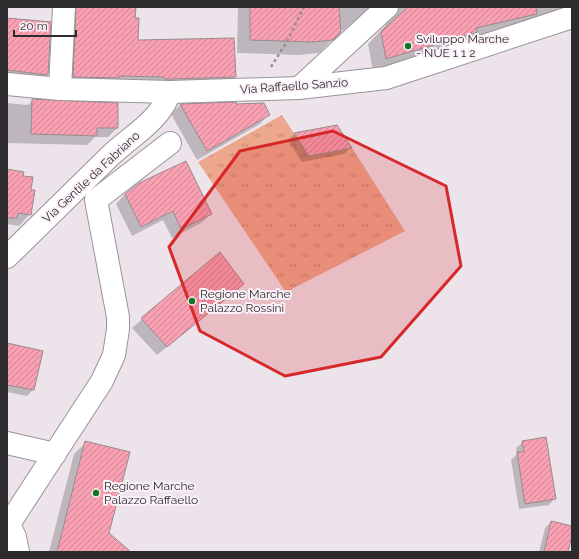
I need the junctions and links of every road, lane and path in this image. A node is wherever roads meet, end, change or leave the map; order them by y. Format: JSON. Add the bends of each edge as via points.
{"nodes":[{"id":1,"x":64,"y":7,"type":"edge"},
{"id":2,"x":304,"y":7,"type":"edge"},
{"id":3,"x":387,"y":7,"type":"edge"},
{"id":4,"x":572,"y":17,"type":"edge"},
{"id":5,"x":7,"y":84,"type":"edge"},
{"id":6,"x":299,"y":88,"type":"junction"},
{"id":7,"x":60,"y":89,"type":"junction"},
{"id":8,"x":257,"y":90,"type":"junction"},
{"id":9,"x":170,"y":92,"type":"junction"},
{"id":10,"x":170,"y":143,"type":"dead end"},
{"id":11,"x":7,"y":257,"type":"edge"},
{"id":12,"x":7,"y":443,"type":"edge"},
{"id":13,"x":55,"y":454,"type":"junction"},
{"id":14,"x":8,"y":522,"type":"edge"},
{"id":15,"x":18,"y":552,"type":"edge"}],
"edges":[{"from":1,"to":7,"type":"street"},
{"from":2,"to":8,"type":"path","via":[[286,43]]},
{"from":3,"to":6,"type":"street"},
{"from":4,"to":6,"type":"street","name":"Via Raffaello Sanzio","via":[[386,78]]},
{"from":5,"to":7,"type":"street","name":"Via Raffaello Sanzio"},
{"from":6,"to":8,"type":"street","name":"Via Raffaello Sanzio"},
{"from":7,"to":9,"type":"street","name":"Via Raffaello Sanzio"},
{"from":8,"to":9,"type":"street","name":"Via Raffaello Sanzio"},
{"from":9,"to":11,"type":"street","name":"Via Gentile da Fabriano","via":[[159,114],[122,144]]},
{"from":10,"to":13,"type":"street","via":[[96,200],[118,317],[117,343],[102,381]]},
{"from":12,"to":13,"type":"street"},
{"from":13,"to":14,"type":"street"},
{"from":14,"to":15,"type":"street"}]}
